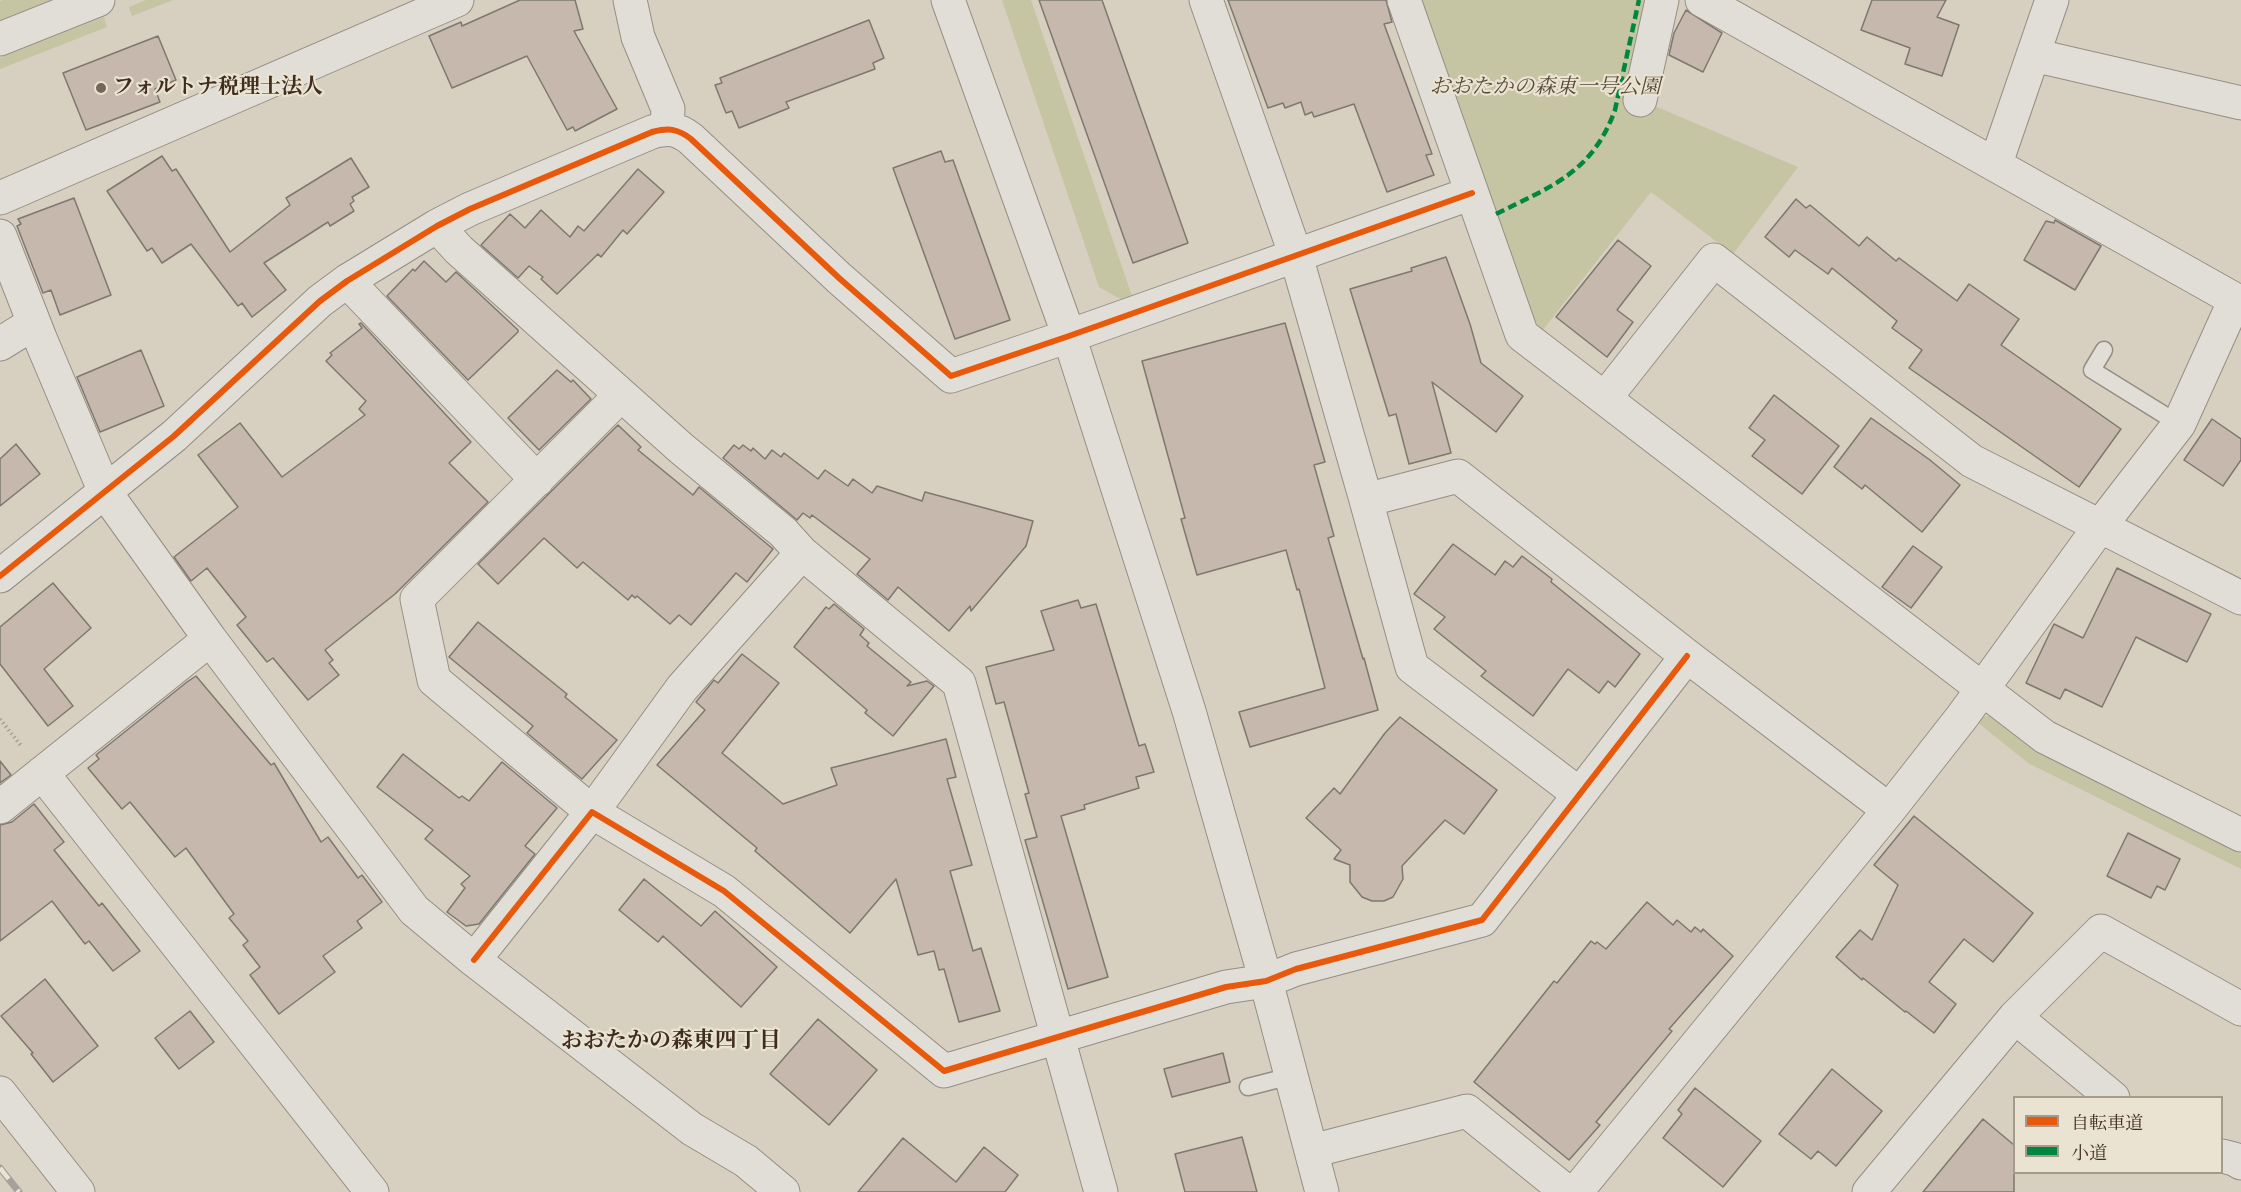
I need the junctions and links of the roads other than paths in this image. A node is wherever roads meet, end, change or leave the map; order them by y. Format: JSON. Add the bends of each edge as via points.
{"nodes":[{"id":1,"x":98,"y":0,"type":"edge"},
{"id":2,"x":458,"y":0,"type":"edge"},
{"id":3,"x":630,"y":0,"type":"edge"},
{"id":4,"x":948,"y":0,"type":"edge"},
{"id":5,"x":1206,"y":0,"type":"edge"},
{"id":6,"x":1404,"y":0,"type":"edge"},
{"id":7,"x":1662,"y":0,"type":"edge"},
{"id":8,"x":1702,"y":0,"type":"edge"},
{"id":9,"x":2052,"y":0,"type":"edge"},
{"id":10,"x":0,"y":39,"type":"edge"},
{"id":11,"x":2033,"y":55,"type":"junction"},
{"id":12,"x":1640,"y":100,"type":"dead end"},
{"id":13,"x":2241,"y":102,"type":"edge"},
{"id":14,"x":667,"y":128,"type":"junction"},
{"id":15,"x":1996,"y":164,"type":"junction"},
{"id":16,"x":1472,"y":193,"type":"junction"},
{"id":17,"x":0,"y":198,"type":"edge"},
{"id":18,"x":437,"y":226,"type":"junction"},
{"id":19,"x":0,"y":236,"type":"edge"},
{"id":20,"x":1296,"y":256,"type":"junction"},
{"id":21,"x":347,"y":281,"type":"junction"},
{"id":22,"x":2238,"y":301,"type":"edge"},
{"id":23,"x":34,"y":323,"type":"junction"},
{"id":24,"x":1069,"y":336,"type":"junction"},
{"id":25,"x":0,"y":344,"type":"edge"},
{"id":26,"x":2104,"y":350,"type":"dead end"},
{"id":27,"x":621,"y":395,"type":"junction"},
{"id":28,"x":1605,"y":398,"type":"junction"},
{"id":29,"x":2179,"y":424,"type":"junction"},
{"id":30,"x":537,"y":480,"type":"junction"},
{"id":31,"x":105,"y":492,"type":"junction"},
{"id":32,"x":1366,"y":500,"type":"junction"},
{"id":33,"x":2101,"y":525,"type":"junction"},
{"id":34,"x":802,"y":554,"type":"junction"},
{"id":35,"x":0,"y":576,"type":"edge"},
{"id":36,"x":2241,"y":598,"type":"edge"},
{"id":37,"x":210,"y":639,"type":"junction"},
{"id":38,"x":1687,"y":656,"type":"junction"},
{"id":39,"x":1982,"y":689,"type":"junction"},
{"id":40,"x":42,"y":773,"type":"junction"},
{"id":41,"x":1580,"y":794,"type":"junction"},
{"id":42,"x":0,"y":807,"type":"edge"},
{"id":43,"x":1889,"y":810,"type":"junction"},
{"id":44,"x":591,"y":812,"type":"junction"},
{"id":45,"x":2241,"y":836,"type":"edge"},
{"id":46,"x":474,"y":960,"type":"junction"},
{"id":47,"x":1266,"y":981,"type":"junction"},
{"id":48,"x":2241,"y":1009,"type":"edge"},
{"id":49,"x":2015,"y":1017,"type":"junction"},
{"id":50,"x":1058,"y":1037,"type":"junction"},
{"id":51,"x":1291,"y":1076,"type":"junction"},
{"id":52,"x":1248,"y":1088,"type":"dead end"},
{"id":53,"x":0,"y":1093,"type":"edge"},
{"id":54,"x":2111,"y":1096,"type":"edge"},
{"id":55,"x":1312,"y":1151,"type":"junction"},
{"id":56,"x":2223,"y":1156,"type":"edge"},
{"id":57,"x":2241,"y":1163,"type":"edge"},
{"id":58,"x":78,"y":1192,"type":"edge"},
{"id":59,"x":372,"y":1192,"type":"edge"},
{"id":60,"x":783,"y":1192,"type":"edge"},
{"id":61,"x":1101,"y":1192,"type":"edge"},
{"id":62,"x":1322,"y":1192,"type":"edge"},
{"id":63,"x":1567,"y":1192,"type":"edge"},
{"id":64,"x":1576,"y":1192,"type":"edge"},
{"id":65,"x":1869,"y":1192,"type":"edge"}],
"edges":[{"from":1,"to":10,"type":"street"},
{"from":2,"to":17,"type":"street"},
{"from":3,"to":14,"type":"street","via":[[638,37],[668,109]]},
{"from":4,"to":24,"type":"street"},
{"from":5,"to":20,"type":"street"},
{"from":6,"to":16,"type":"street"},
{"from":7,"to":12,"type":"street"},
{"from":8,"to":15,"type":"street"},
{"from":9,"to":11,"type":"street"},
{"from":11,"to":13,"type":"street"},
{"from":11,"to":15,"type":"street"},
{"from":14,"to":18,"type":"street"},
{"from":14,"to":24,"type":"street","via":[[681,131],[691,139],[839,278],[951,376]]},
{"from":15,"to":22,"type":"street"},
{"from":16,"to":20,"type":"street"},
{"from":16,"to":28,"type":"street","via":[[1522,335]]},
{"from":18,"to":21,"type":"street"},
{"from":18,"to":27,"type":"street"},
{"from":19,"to":23,"type":"street"},
{"from":20,"to":24,"type":"street"},
{"from":20,"to":32,"type":"street"},
{"from":21,"to":30,"type":"street"},
{"from":21,"to":31,"type":"street","via":[[320,301],[174,436]]},
{"from":22,"to":29,"type":"street"},
{"from":23,"to":25,"type":"street"},
{"from":23,"to":31,"type":"street"},
{"from":24,"to":47,"type":"street","via":[[1189,711]]},
{"from":26,"to":29,"type":"lane","via":[[2092,370]]},
{"from":27,"to":30,"type":"street"},
{"from":27,"to":34,"type":"street","via":[[783,532]]},
{"from":28,"to":33,"type":"street","via":[[1714,260],[1972,461]]},
{"from":28,"to":39,"type":"street"},
{"from":29,"to":33,"type":"street"},
{"from":30,"to":44,"type":"street","via":[[417,598],[434,680]]},
{"from":31,"to":35,"type":"street"},
{"from":31,"to":37,"type":"street"},
{"from":32,"to":38,"type":"street","via":[[1458,476]]},
{"from":32,"to":41,"type":"street","via":[[1412,667]]},
{"from":33,"to":36,"type":"street"},
{"from":33,"to":39,"type":"street"},
{"from":34,"to":44,"type":"street","via":[[682,688]]},
{"from":34,"to":50,"type":"street","via":[[959,683]]},
{"from":37,"to":40,"type":"street"},
{"from":37,"to":46,"type":"street","via":[[414,910]]},
{"from":38,"to":41,"type":"street"},
{"from":38,"to":43,"type":"street"},
{"from":39,"to":43,"type":"street"},
{"from":39,"to":45,"type":"street","via":[[2045,737]]},
{"from":40,"to":42,"type":"street"},
{"from":40,"to":59,"type":"street"},
{"from":41,"to":47,"type":"street","via":[[1482,920],[1296,969]]},
{"from":43,"to":64,"type":"street"},
{"from":44,"to":46,"type":"street"},
{"from":44,"to":50,"type":"street","via":[[724,891],[944,1071]]},
{"from":46,"to":60,"type":"street","via":[[692,1129],[746,1161]]},
{"from":47,"to":50,"type":"street","via":[[1226,987]]},
{"from":47,"to":51,"type":"street"},
{"from":48,"to":49,"type":"street","via":[[2101,931]]},
{"from":49,"to":54,"type":"street"},
{"from":49,"to":65,"type":"street"},
{"from":50,"to":61,"type":"street","via":[[1094,1131]]},
{"from":51,"to":52,"type":"lane"},
{"from":51,"to":55,"type":"street"},
{"from":53,"to":58,"type":"street"},
{"from":55,"to":62,"type":"street"},
{"from":55,"to":63,"type":"street","via":[[1467,1111]]},
{"from":56,"to":57,"type":"street"}]}
